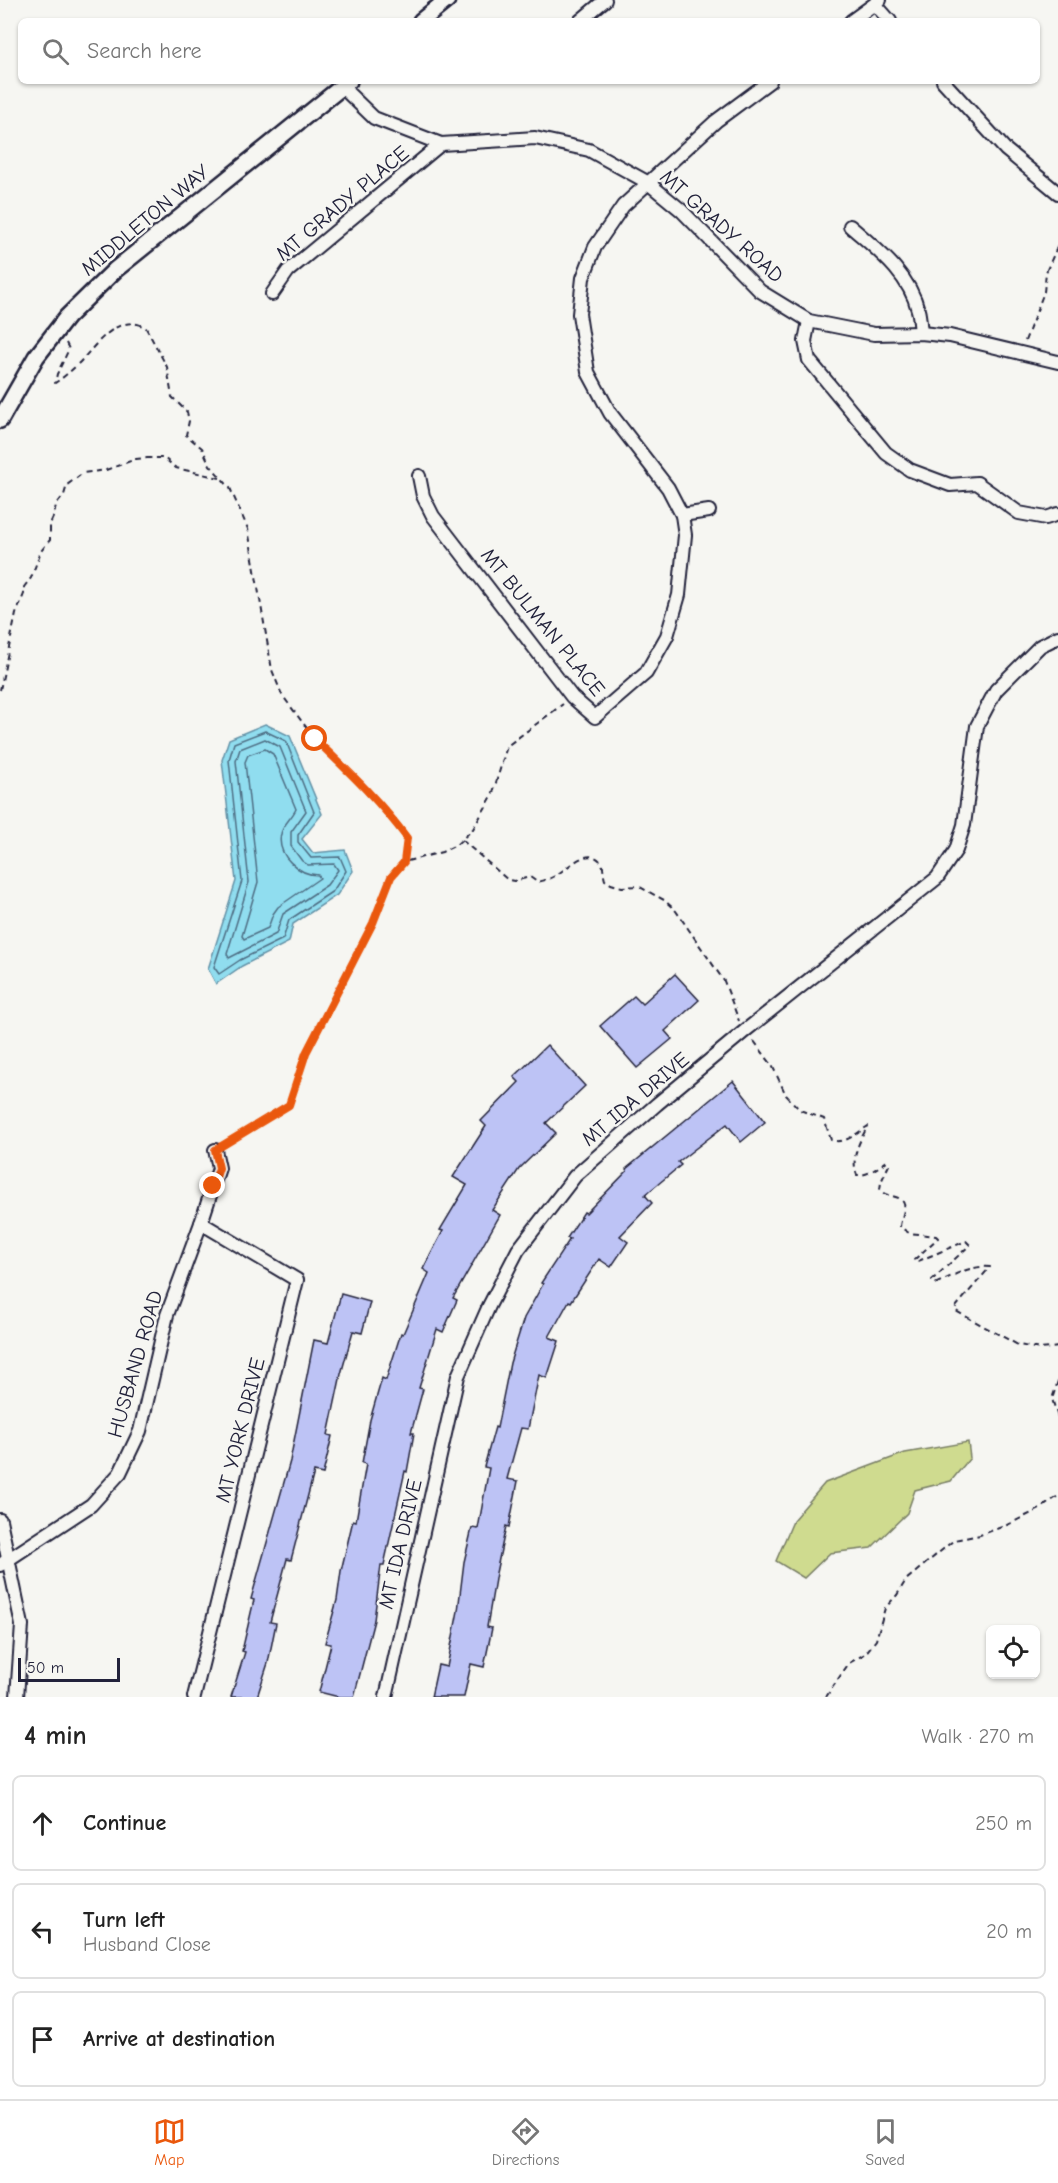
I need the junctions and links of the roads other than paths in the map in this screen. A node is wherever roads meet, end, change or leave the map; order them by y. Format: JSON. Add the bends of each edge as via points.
{"nodes":[{"id":1,"x":447,"y":0,"type":"edge"},
{"id":2,"x":605,"y":0,"type":"edge"},
{"id":3,"x":877,"y":2,"type":"edge"},
{"id":4,"x":425,"y":18,"type":"edge"},
{"id":5,"x":584,"y":18,"type":"edge"},
{"id":6,"x":855,"y":18,"type":"edge"},
{"id":7,"x":888,"y":18,"type":"edge"},
{"id":8,"x":345,"y":84,"type":"edge"},
{"id":9,"x":766,"y":84,"type":"edge"},
{"id":10,"x":946,"y":84,"type":"edge"},
{"id":11,"x":441,"y":144,"type":"junction"},
{"id":12,"x":646,"y":182,"type":"junction"},
{"id":13,"x":1058,"y":193,"type":"edge"},
{"id":14,"x":850,"y":226,"type":"dead end"},
{"id":15,"x":272,"y":294,"type":"dead end"},
{"id":16,"x":809,"y":321,"type":"junction"},
{"id":17,"x":921,"y":333,"type":"junction"},
{"id":18,"x":1058,"y":362,"type":"edge"},
{"id":19,"x":0,"y":420,"type":"edge"},
{"id":20,"x":419,"y":476,"type":"dead end"},
{"id":21,"x":709,"y":512,"type":"dead end"},
{"id":22,"x":1058,"y":514,"type":"edge"},
{"id":23,"x":682,"y":515,"type":"junction"},
{"id":24,"x":1058,"y":637,"type":"edge"},
{"id":25,"x":215,"y":1150,"type":"road end"},
{"id":26,"x":201,"y":1223,"type":"junction"},
{"id":27,"x":0,"y":1520,"type":"edge"},
{"id":28,"x":4,"y":1562,"type":"edge"},
{"id":29,"x":17,"y":1697,"type":"edge"},
{"id":30,"x":194,"y":1697,"type":"edge"},
{"id":31,"x":386,"y":1697,"type":"edge"}],
"edges":[{"from":1,"to":4,"type":"street"},
{"from":2,"to":5,"type":"street"},
{"from":3,"to":6,"type":"street"},
{"from":3,"to":7,"type":"street"},
{"from":8,"to":11,"type":"street","name":"MT GRADY ROAD","via":[[374,118]]},
{"from":8,"to":19,"type":"street","name":"MIDDLETON WAY","via":[[115,270],[58,328],[36,357]]},
{"from":9,"to":12,"type":"street","name":"MT BULMAN PLACE"},
{"from":10,"to":13,"type":"street","via":[[1006,150]]},
{"from":11,"to":12,"type":"street","name":"MT GRADY ROAD","via":[[536,138],[589,150]]},
{"from":11,"to":15,"type":"street","name":"MT GRADY PLACE","via":[[288,271]]},
{"from":12,"to":16,"type":"street","name":"MT GRADY ROAD","via":[[681,210],[760,291]]},
{"from":12,"to":23,"type":"street","name":"MT BULMAN PLACE","via":[[622,206],[596,247],[583,278],[579,314],[588,372],[610,413],[668,488]]},
{"from":14,"to":17,"type":"street","via":[[888,259],[908,285],[918,309]]},
{"from":16,"to":17,"type":"street","name":"MT GRADY ROAD","via":[[874,334]]},
{"from":16,"to":22,"type":"street","via":[[805,341],[809,360],[886,453],[910,470],[950,485],[977,483],[1019,513],[1046,518]]},
{"from":17,"to":18,"type":"street","name":"MT GRADY ROAD","via":[[950,336]]},
{"from":20,"to":23,"type":"street","name":"MT BULMAN PLACE","via":[[433,516],[572,697],[595,717],[646,673],[667,636],[679,595],[685,535]]},
{"from":21,"to":23,"type":"street"},
{"from":24,"to":31,"type":"street","name":"MT IDA DRIVE","via":[[1040,646],[996,690],[977,726],[964,825],[956,850],[937,879],[746,1030],[575,1176],[518,1250],[458,1376]]},
{"from":25,"to":26,"type":"street","name":"HUSBAND ROAD","via":[[219,1168]]},
{"from":26,"to":28,"type":"street","name":"HUSBAND ROAD","via":[[167,1315],[140,1431],[120,1473],[91,1505]]},
{"from":26,"to":30,"type":"street","name":"MT YORK DRIVE","via":[[297,1280]]},
{"from":27,"to":28,"type":"street"},
{"from":28,"to":29,"type":"street","via":[[22,1625]]}]}
